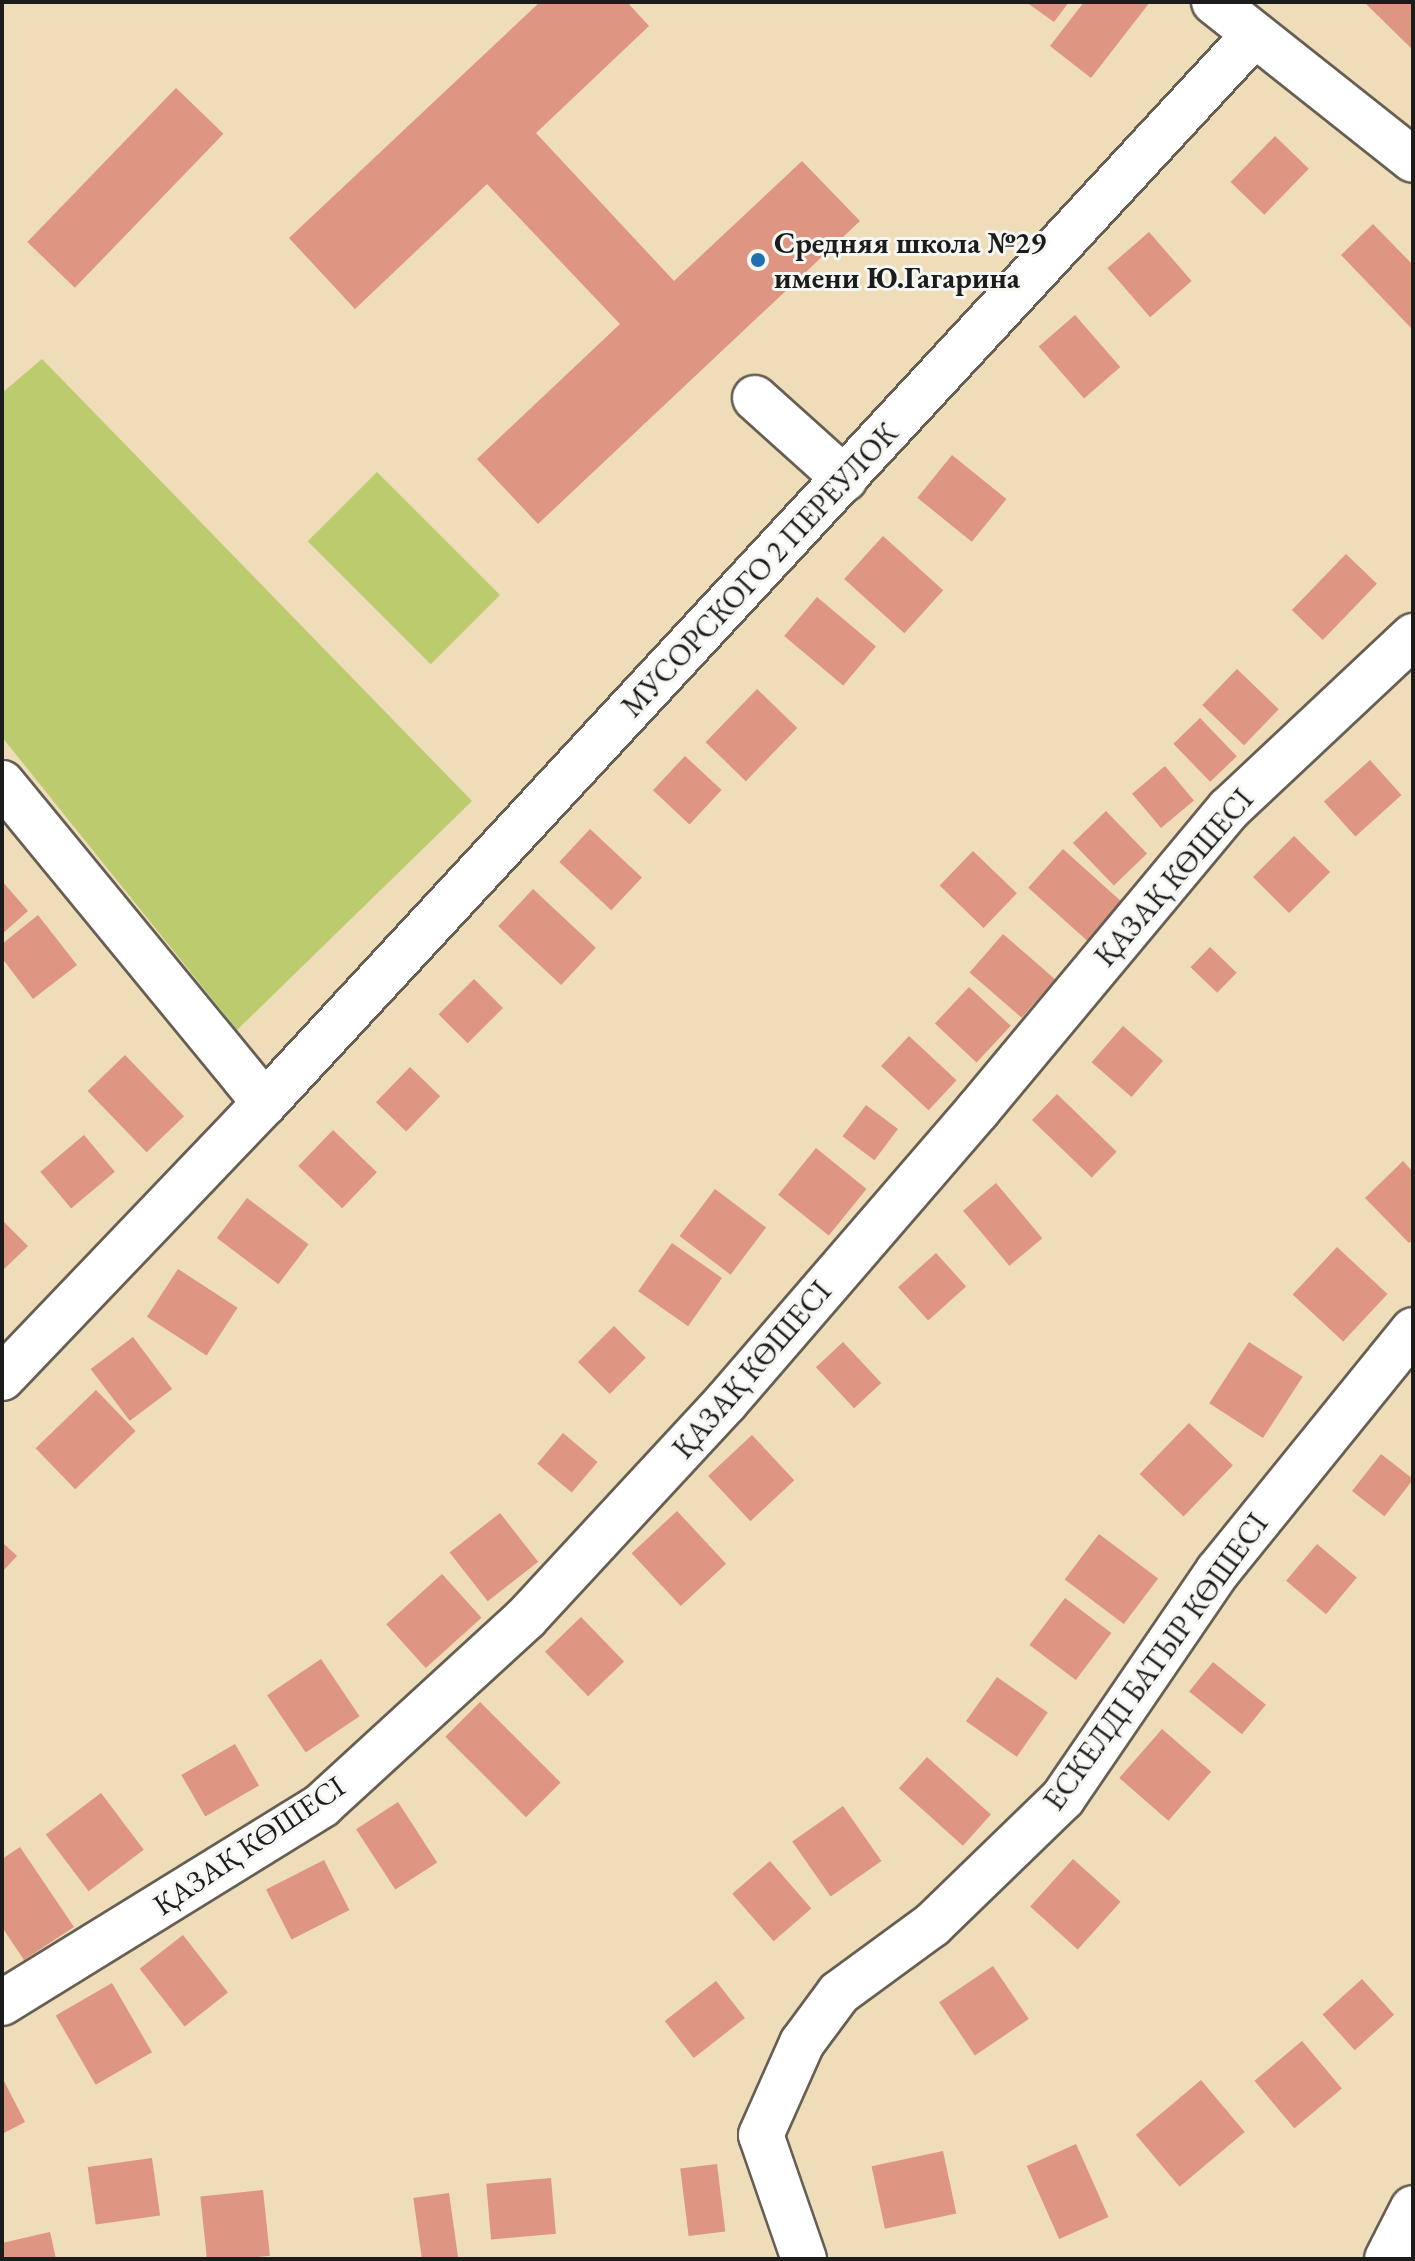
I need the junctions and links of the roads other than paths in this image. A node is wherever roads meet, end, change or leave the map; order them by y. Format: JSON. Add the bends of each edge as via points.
{"nodes":[{"id":1,"x":1214,"y":2,"type":"edge"},
{"id":2,"x":1254,"y":35,"type":"junction"},
{"id":3,"x":1413,"y":160,"type":"edge"},
{"id":4,"x":755,"y":398,"type":"dead end"},
{"id":5,"x":845,"y":479,"type":"junction"},
{"id":6,"x":1413,"y":636,"type":"edge"},
{"id":7,"x":2,"y":783,"type":"edge"},
{"id":8,"x":265,"y":1103,"type":"junction"},
{"id":9,"x":1413,"y":1330,"type":"edge"},
{"id":10,"x":2,"y":1378,"type":"edge"},
{"id":11,"x":2,"y":2003,"type":"edge"},
{"id":12,"x":1413,"y":2208,"type":"edge"},
{"id":13,"x":804,"y":2259,"type":"edge"},
{"id":14,"x":1387,"y":2259,"type":"edge"}],
"edges":[{"from":1,"to":2,"type":"street"},
{"from":2,"to":3,"type":"street"},
{"from":2,"to":5,"type":"street","name":"МУСОРСКОГО 2 ПЕРЕУЛОК"},
{"from":4,"to":5,"type":"street"},
{"from":5,"to":8,"type":"street","name":"МУСОРСКОГО 2 ПЕРЕУЛОК"},
{"from":6,"to":11,"type":"street","name":"ҚАЗАҚ КӨШЕСІ","via":[[1229,809],[736,1391],[526,1618],[322,1805]]},
{"from":7,"to":8,"type":"street"},
{"from":8,"to":10,"type":"street","name":"МУСОРСКОГО 2 ПЕРЕУЛОК"},
{"from":9,"to":13,"type":"street","name":"ЕСКЕЛДІ БАТЫР КӨШЕСІ","via":[[1218,1571],[1063,1798],[932,1925],[839,1993],[802,2043],[761,2135]]},
{"from":12,"to":14,"type":"street"}]}
